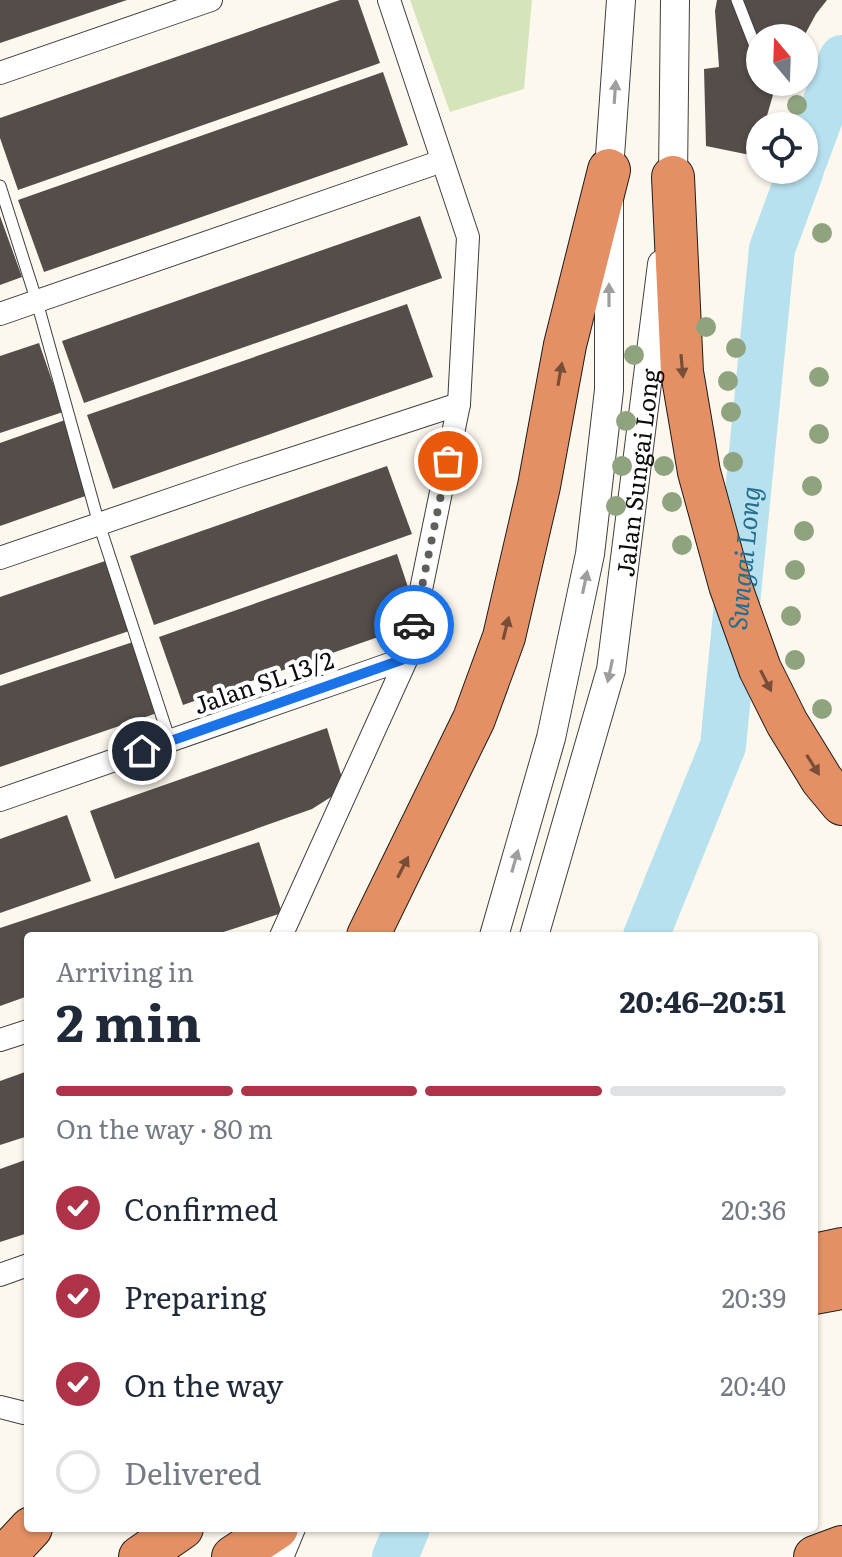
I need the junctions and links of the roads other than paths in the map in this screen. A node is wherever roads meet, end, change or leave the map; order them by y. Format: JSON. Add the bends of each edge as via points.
{"nodes":[{"id":1,"x":211,"y":0,"type":"edge"},
{"id":2,"x":389,"y":0,"type":"edge"},
{"id":3,"x":621,"y":0,"type":"edge"},
{"id":4,"x":675,"y":0,"type":"edge"},
{"id":5,"x":737,"y":0,"type":"edge"},
{"id":6,"x":746,"y":24,"type":"edge"},
{"id":7,"x":0,"y":73,"type":"edge"},
{"id":8,"x":442,"y":161,"type":"junction"},
{"id":9,"x":609,"y":170,"type":"junction"},
{"id":10,"x":673,"y":177,"type":"junction"},
{"id":11,"x":0,"y":186,"type":"edge"},
{"id":12,"x":37,"y":302,"type":"junction"},
{"id":13,"x":0,"y":314,"type":"edge"},
{"id":14,"x":459,"y":404,"type":"junction"},
{"id":15,"x":99,"y":524,"type":"junction"},
{"id":16,"x":0,"y":558,"type":"edge"},
{"id":17,"x":407,"y":658,"type":"junction"},
{"id":18,"x":170,"y":741,"type":"junction"},
{"id":19,"x":0,"y":800,"type":"edge"},
{"id":20,"x":842,"y":804,"type":"edge"},
{"id":21,"x":283,"y":932,"type":"edge"},
{"id":22,"x":370,"y":932,"type":"edge"},
{"id":23,"x":495,"y":932,"type":"edge"},
{"id":24,"x":535,"y":932,"type":"edge"},
{"id":25,"x":24,"y":1032,"type":"edge"},
{"id":26,"x":0,"y":1040,"type":"edge"},
{"id":27,"x":842,"y":1249,"type":"edge"},
{"id":28,"x":818,"y":1254,"type":"edge"},
{"id":29,"x":24,"y":1266,"type":"edge"},
{"id":30,"x":0,"y":1275,"type":"edge"},
{"id":31,"x":842,"y":1288,"type":"edge"},
{"id":32,"x":818,"y":1292,"type":"edge"},
{"id":33,"x":0,"y":1407,"type":"edge"},
{"id":34,"x":24,"y":1413,"type":"edge"},
{"id":35,"x":27,"y":1532,"type":"edge"},
{"id":36,"x":176,"y":1532,"type":"edge"},
{"id":37,"x":241,"y":1532,"type":"edge"},
{"id":38,"x":271,"y":1532,"type":"edge"},
{"id":39,"x":289,"y":1532,"type":"edge"},
{"id":40,"x":842,"y":1547,"type":"edge"},
{"id":41,"x":4,"y":1557,"type":"edge"},
{"id":42,"x":140,"y":1557,"type":"edge"},
{"id":43,"x":232,"y":1557,"type":"edge"},
{"id":44,"x":279,"y":1557,"type":"edge"},
{"id":45,"x":815,"y":1557,"type":"edge"}],
"edges":[{"from":1,"to":7,"type":"street"},
{"from":2,"to":8,"type":"street"},
{"from":9,"to":3,"type":"street","name":"Jalan Sungai Long","one_way":true},
{"from":4,"to":10,"type":"street","name":"Jalan Sungai Long"},
{"from":5,"to":6,"type":"lane"},
{"from":8,"to":12,"type":"street"},
{"from":8,"to":14,"type":"street","via":[[468,237]]},
{"from":22,"to":9,"type":"highway","one_way":true,"via":[[474,719],[504,637],[565,345]]},
{"from":23,"to":9,"type":"street","name":"Jalan Sungai Long","one_way":true,"via":[[551,738],[590,554],[609,390]]},
{"from":10,"to":20,"type":"highway","one_way":true,"via":[[682,372],[699,472],[760,669],[787,723]]},
{"from":10,"to":24,"type":"street","name":"Jalan Sungai Long","one_way":true,"via":[[611,670]]},
{"from":11,"to":12,"type":"lane"},
{"from":12,"to":13,"type":"street"},
{"from":12,"to":15,"type":"lane"},
{"from":14,"to":15,"type":"street"},
{"from":14,"to":17,"type":"street"},
{"from":15,"to":16,"type":"street"},
{"from":15,"to":18,"type":"lane"},
{"from":17,"to":18,"type":"street","name":"Jalan SL 13/2"},
{"from":17,"to":21,"type":"street"},
{"from":18,"to":19,"type":"street","name":"Jalan SL 13/2"},
{"from":25,"to":26,"type":"street"},
{"from":27,"to":28,"type":"highway"},
{"from":29,"to":30,"type":"street"},
{"from":31,"to":32,"type":"highway"},
{"from":33,"to":34,"type":"street"},
{"from":35,"to":41,"type":"highway"},
{"from":36,"to":42,"type":"highway"},
{"from":37,"to":43,"type":"street"},
{"from":38,"to":43,"type":"highway"},
{"from":39,"to":44,"type":"street"},
{"from":40,"to":45,"type":"highway"}]}
